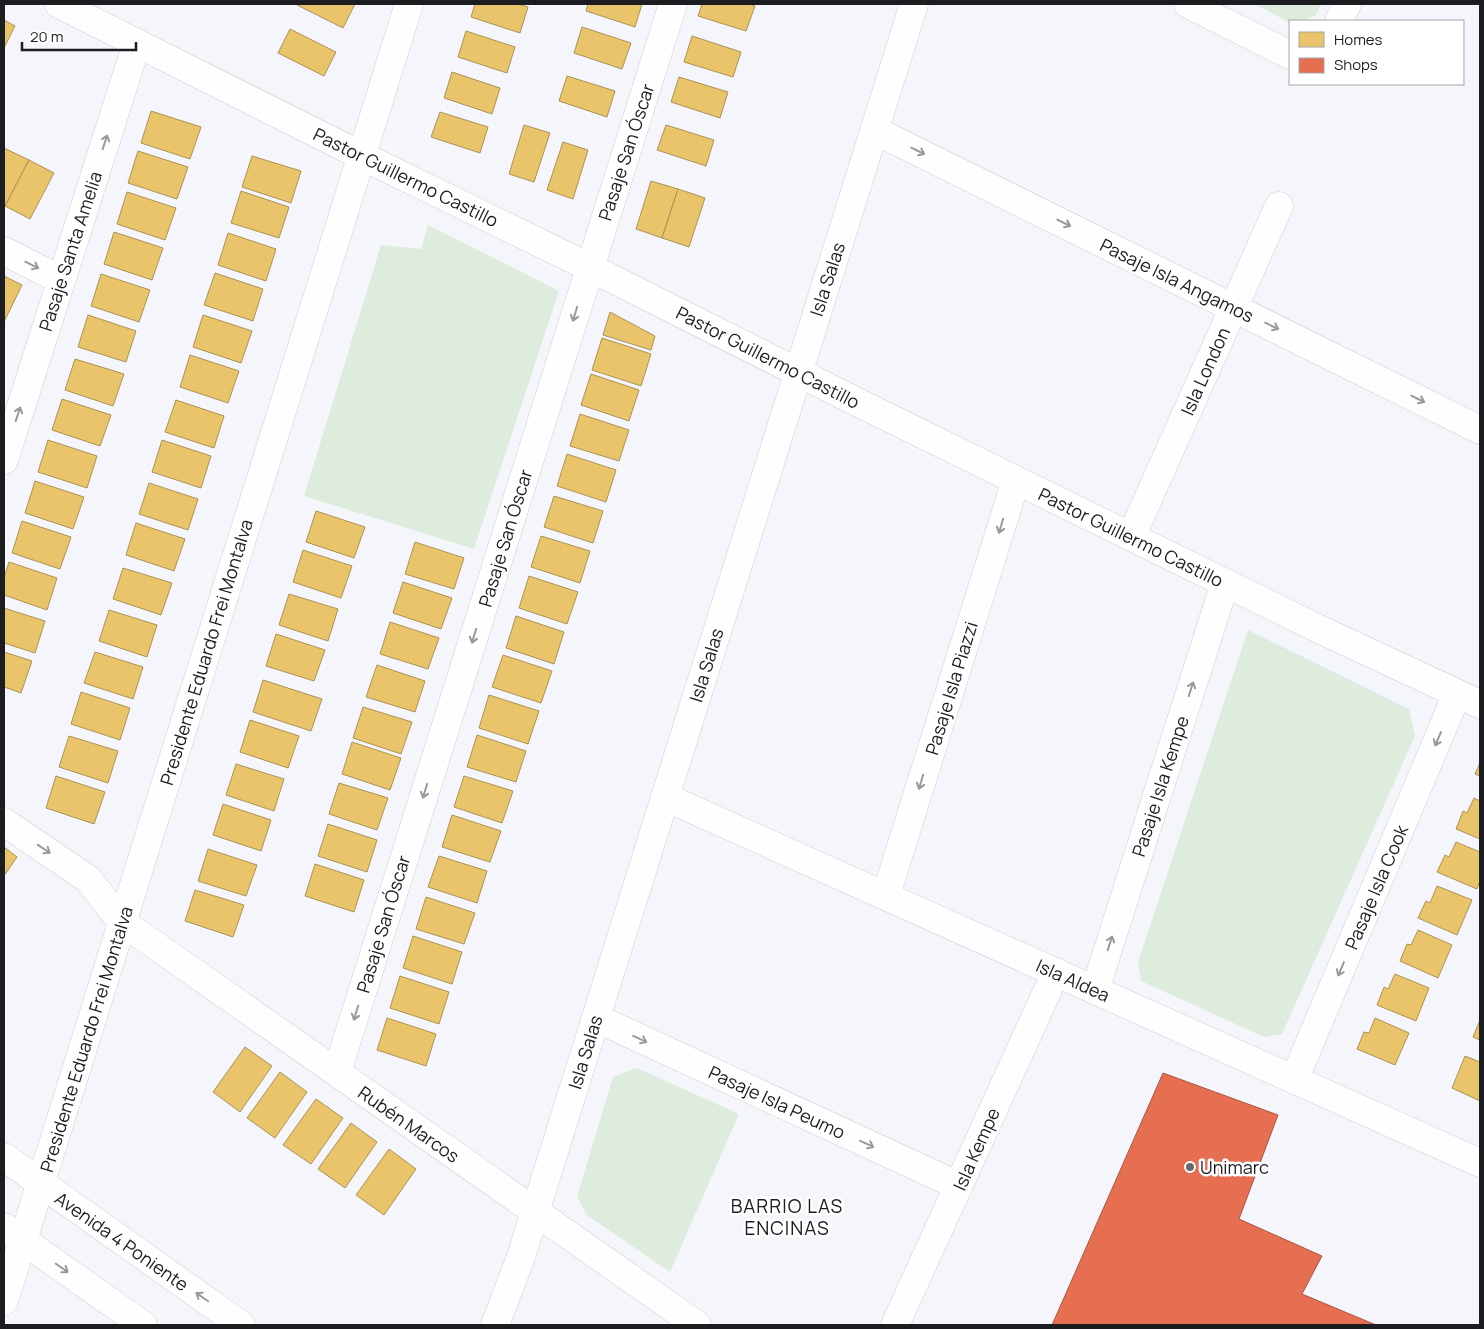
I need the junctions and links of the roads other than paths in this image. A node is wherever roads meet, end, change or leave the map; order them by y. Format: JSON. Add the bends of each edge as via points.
{"nodes":[{"id":1,"x":60,"y":4,"type":"edge"},
{"id":2,"x":409,"y":4,"type":"edge"},
{"id":3,"x":673,"y":4,"type":"edge"},
{"id":4,"x":914,"y":4,"type":"edge"},
{"id":5,"x":1188,"y":4,"type":"edge"},
{"id":6,"x":1347,"y":4,"type":"edge"},
{"id":7,"x":1339,"y":20,"type":"edge"},
{"id":8,"x":136,"y":42,"type":"junction"},
{"id":9,"x":1289,"y":54,"type":"edge"},
{"id":10,"x":874,"y":130,"type":"junction"},
{"id":11,"x":362,"y":156,"type":"junction"},
{"id":12,"x":1279,"y":206,"type":"dead end"},
{"id":13,"x":4,"y":251,"type":"edge"},
{"id":14,"x":589,"y":268,"type":"junction"},
{"id":15,"x":61,"y":280,"type":"junction"},
{"id":16,"x":1234,"y":307,"type":"junction"},
{"id":17,"x":798,"y":372,"type":"junction"},
{"id":18,"x":1480,"y":430,"type":"edge"},
{"id":19,"x":4,"y":460,"type":"edge"},
{"id":20,"x":1016,"y":480,"type":"junction"},
{"id":21,"x":1131,"y":537,"type":"junction"},
{"id":22,"x":1225,"y":583,"type":"junction"},
{"id":23,"x":1469,"y":699,"type":"edge"},
{"id":24,"x":665,"y":797,"type":"junction"},
{"id":25,"x":4,"y":822,"type":"edge"},
{"id":26,"x":886,"y":895,"type":"junction"},
{"id":27,"x":122,"y":922,"type":"junction"},
{"id":28,"x":1056,"y":972,"type":"junction"},
{"id":29,"x":1095,"y":990,"type":"junction"},
{"id":30,"x":596,"y":1018,"type":"junction"},
{"id":31,"x":336,"y":1072,"type":"junction"},
{"id":32,"x":1294,"y":1080,"type":"junction"},
{"id":33,"x":4,"y":1157,"type":"edge"},
{"id":34,"x":1480,"y":1163,"type":"edge"},
{"id":35,"x":40,"y":1183,"type":"junction"},
{"id":36,"x":959,"y":1186,"type":"junction"},
{"id":37,"x":535,"y":1212,"type":"junction"},
{"id":38,"x":13,"y":1234,"type":"edge"},
{"id":39,"x":4,"y":1300,"type":"edge"},
{"id":40,"x":143,"y":1325,"type":"edge"},
{"id":41,"x":241,"y":1325,"type":"edge"},
{"id":42,"x":495,"y":1325,"type":"edge"},
{"id":43,"x":697,"y":1325,"type":"edge"},
{"id":44,"x":896,"y":1325,"type":"edge"}],
"edges":[{"from":1,"to":8,"type":"street","name":"Pastor Guillermo Castillo"},
{"from":2,"to":11,"type":"street","name":"Presidente Eduardo Frei Montalva"},
{"from":3,"to":14,"type":"street","name":"Pasaje San Óscar"},
{"from":4,"to":10,"type":"street","name":"Isla Salas"},
{"from":5,"to":9,"type":"street"},
{"from":6,"to":7,"type":"street"},
{"from":8,"to":11,"type":"street","name":"Pastor Guillermo Castillo"},
{"from":15,"to":8,"type":"street","name":"Pasaje Santa Amelia","one_way":true},
{"from":10,"to":16,"type":"street","name":"Pasaje Isla Angamos","one_way":true},
{"from":10,"to":17,"type":"street","name":"Isla Salas"},
{"from":11,"to":14,"type":"street","name":"Pastor Guillermo Castillo"},
{"from":11,"to":27,"type":"street","name":"Presidente Eduardo Frei Montalva"},
{"from":12,"to":16,"type":"street","name":"Isla London"},
{"from":13,"to":15,"type":"street","one_way":true},
{"from":14,"to":17,"type":"street","name":"Pastor Guillermo Castillo"},
{"from":14,"to":31,"type":"street","name":"Pasaje San Óscar","one_way":true},
{"from":19,"to":15,"type":"street","name":"Pasaje Santa Amelia","one_way":true},
{"from":16,"to":18,"type":"street","name":"Pasaje Isla Angamos","one_way":true},
{"from":16,"to":21,"type":"street","name":"Isla London"},
{"from":17,"to":20,"type":"street","name":"Pastor Guillermo Castillo"},
{"from":17,"to":24,"type":"street","name":"Isla Salas"},
{"from":20,"to":21,"type":"street","name":"Pastor Guillermo Castillo"},
{"from":20,"to":26,"type":"street","name":"Pasaje Isla Piazzi","one_way":true},
{"from":21,"to":22,"type":"street","name":"Pastor Guillermo Castillo"},
{"from":22,"to":23,"type":"street","name":"Pastor Guillermo Castillo"},
{"from":29,"to":22,"type":"street","name":"Pasaje Isla Kempe","one_way":true},
{"from":23,"to":32,"type":"street","name":"Pasaje Isla Cook","one_way":true},
{"from":24,"to":26,"type":"street","name":"Isla Aldea"},
{"from":24,"to":30,"type":"street","name":"Isla Salas"},
{"from":25,"to":27,"type":"street","name":"Rubén Marcos","one_way":true,"via":[[88,880]]},
{"from":26,"to":28,"type":"street","name":"Isla Aldea"},
{"from":27,"to":31,"type":"street","name":"Rubén Marcos"},
{"from":27,"to":35,"type":"street","name":"Presidente Eduardo Frei Montalva"},
{"from":28,"to":29,"type":"street","name":"Isla Aldea"},
{"from":28,"to":36,"type":"street","name":"Isla Kempe"},
{"from":29,"to":32,"type":"street","name":"Isla Aldea"},
{"from":30,"to":36,"type":"street","name":"Pasaje Isla Peumo","one_way":true},
{"from":30,"to":37,"type":"street","name":"Isla Salas"},
{"from":31,"to":37,"type":"street","name":"Rubén Marcos"},
{"from":32,"to":34,"type":"street","name":"Isla Aldea"},
{"from":33,"to":35,"type":"street","name":"Avenida 4 Poniente"},
{"from":35,"to":38,"type":"street","name":"Presidente Eduardo Frei Montalva"},
{"from":41,"to":35,"type":"street","name":"Avenida 4 Poniente","one_way":true},
{"from":36,"to":44,"type":"street","name":"Isla Kempe"},
{"from":37,"to":42,"type":"street","name":"Isla Salas"},
{"from":37,"to":43,"type":"street","name":"Rubén Marcos"},
{"from":38,"to":39,"type":"street","name":"Presidente Eduardo Frei Montalva"},
{"from":38,"to":40,"type":"street","one_way":true}]}
